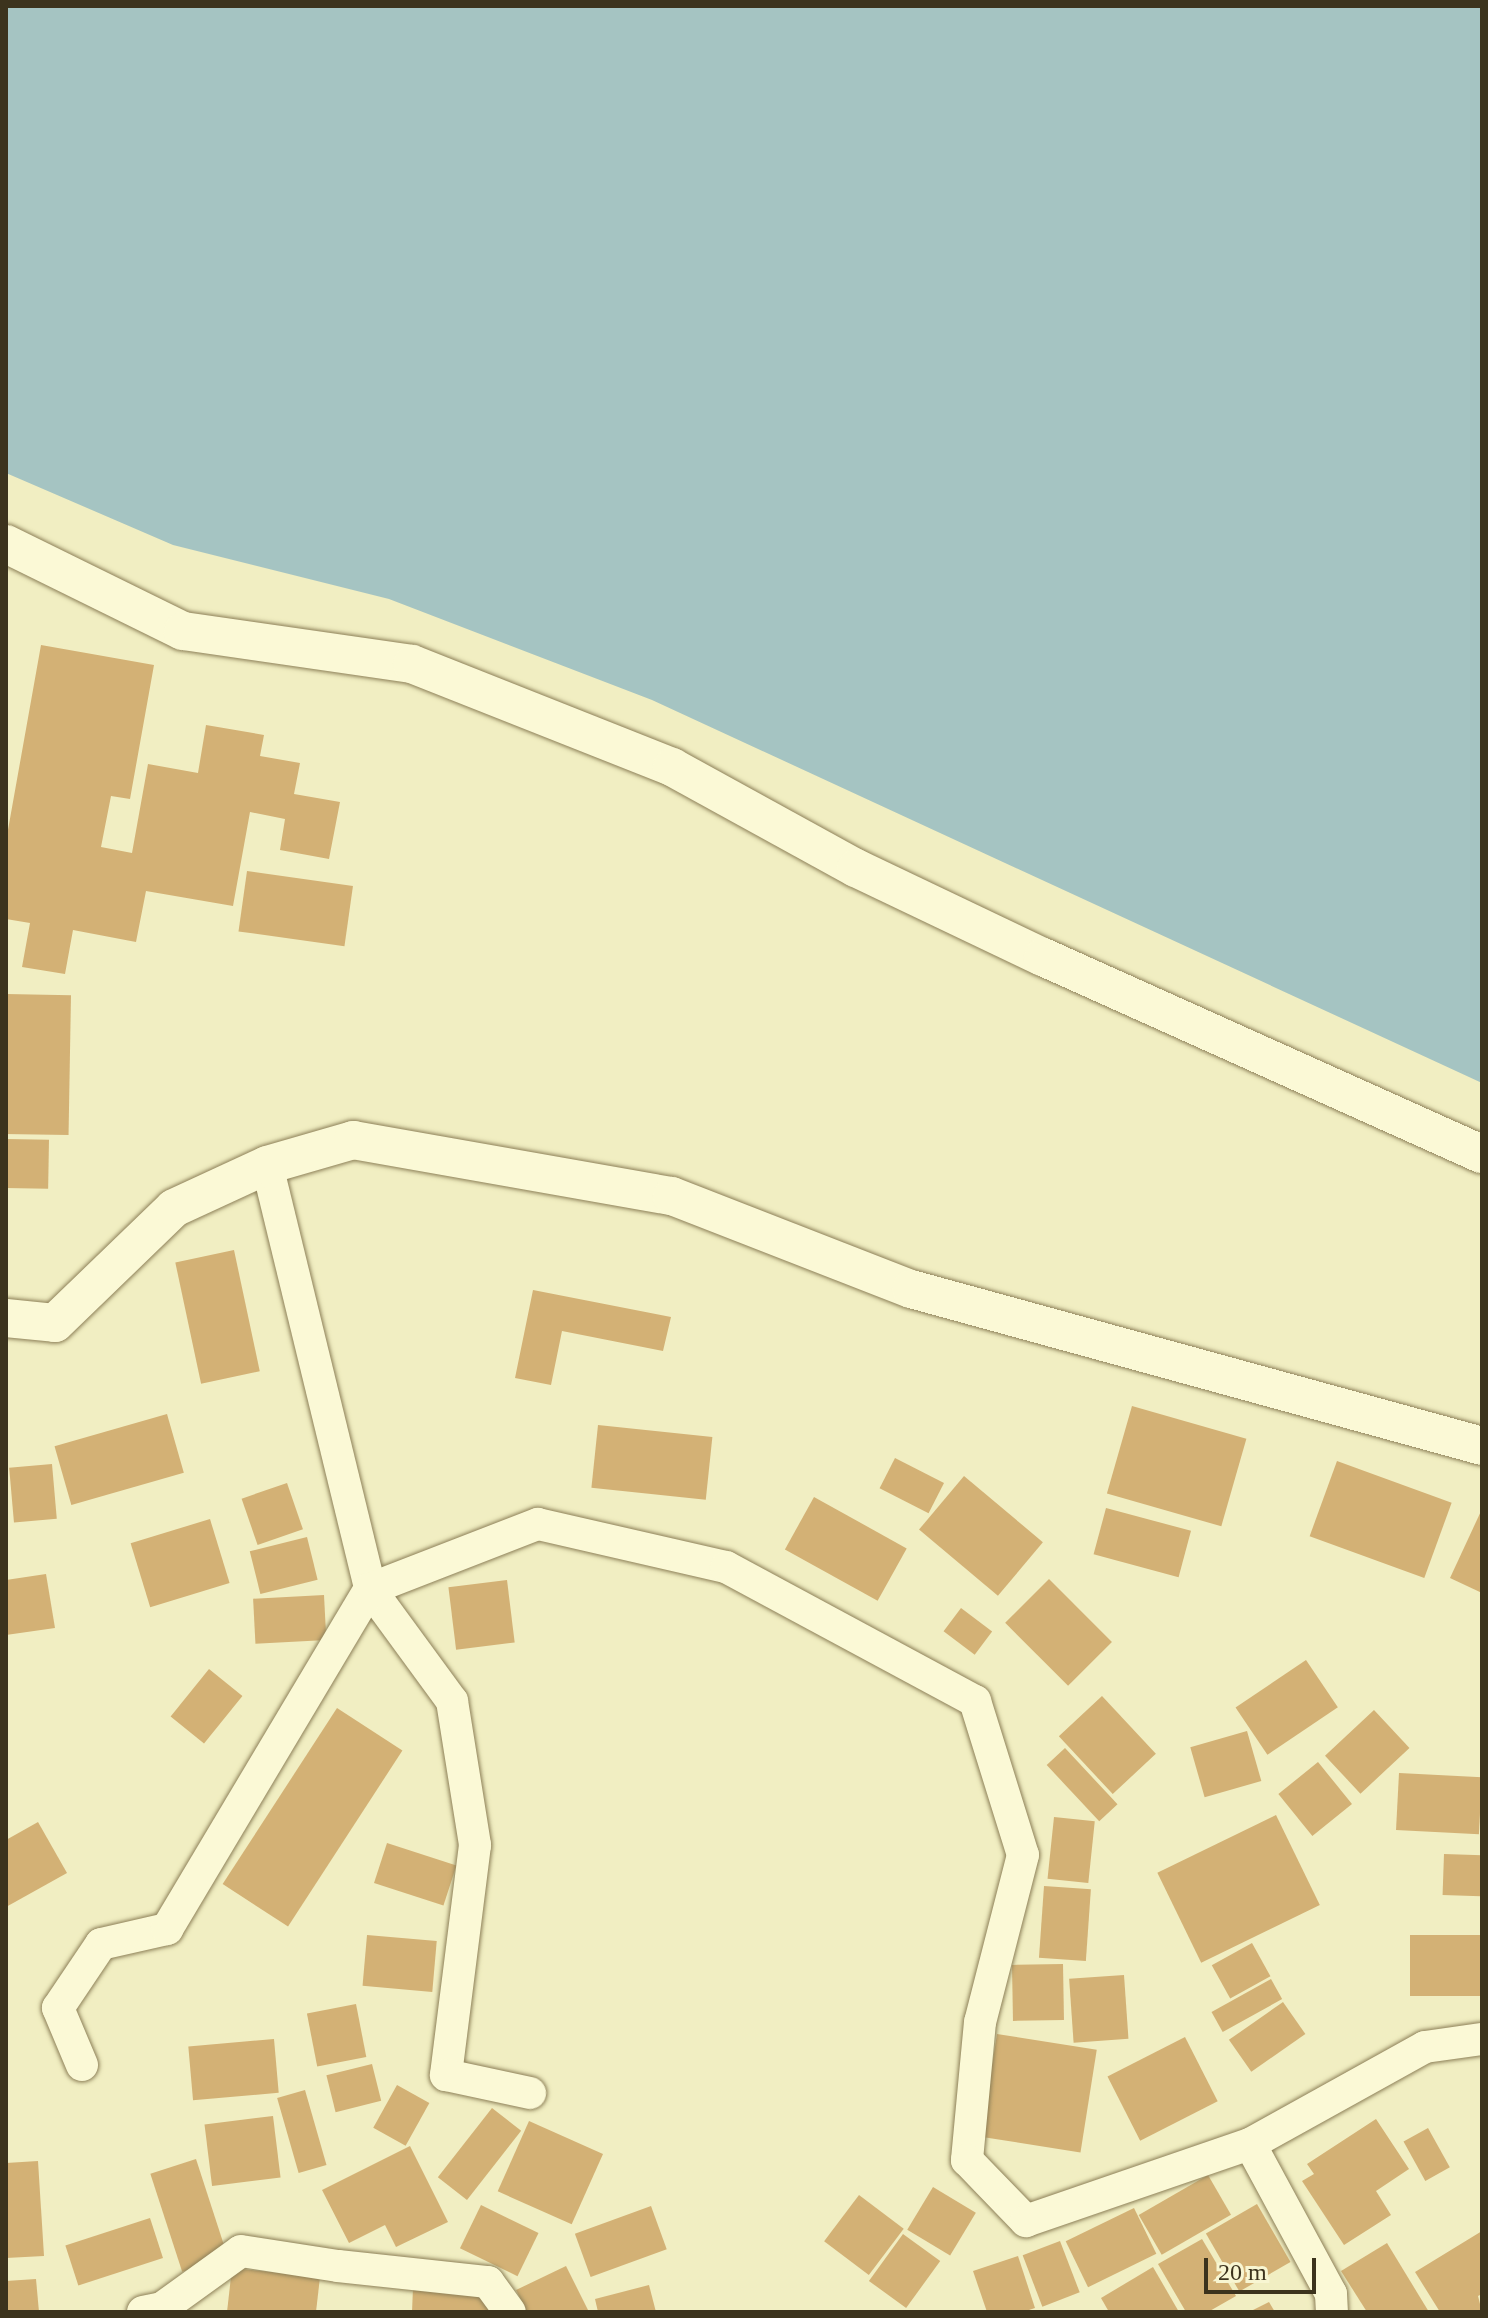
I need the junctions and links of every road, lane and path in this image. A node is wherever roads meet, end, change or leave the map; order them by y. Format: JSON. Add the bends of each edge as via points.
{"nodes":[{"id":1,"x":6,"y":544,"type":"edge"},
{"id":2,"x":1482,"y":1154,"type":"edge"},
{"id":3,"x":267,"y":1165,"type":"junction"},
{"id":4,"x":6,"y":1318,"type":"edge"},
{"id":5,"x":1482,"y":1446,"type":"edge"},
{"id":6,"x":370,"y":1589,"type":"junction"},
{"id":7,"x":1482,"y":2039,"type":"edge"},
{"id":8,"x":82,"y":2065,"type":"dead end"},
{"id":9,"x":530,"y":2093,"type":"dead end"},
{"id":10,"x":1250,"y":2144,"type":"junction"},
{"id":11,"x":143,"y":2312,"type":"edge"},
{"id":12,"x":510,"y":2312,"type":"edge"},
{"id":13,"x":1332,"y":2312,"type":"edge"}],
"edges":[{"from":1,"to":2,"type":"street","via":[[183,631],[412,664],[672,767],[870,875]]},
{"from":3,"to":4,"type":"street","via":[[174,1208],[55,1323]]},
{"from":3,"to":5,"type":"street","via":[[353,1140],[672,1196],[911,1289]]},
{"from":3,"to":6,"type":"street"},
{"from":6,"to":8,"type":"street","via":[[167,1929],[101,1944],[58,2008]]},
{"from":6,"to":9,"type":"street","via":[[452,1701],[473,1830],[446,2075]]},
{"from":6,"to":10,"type":"street","via":[[538,1524],[726,1567],[975,1701],[1023,1855],[980,2022],[967,2160],[1026,2221]]},
{"from":7,"to":10,"type":"street","via":[[1425,2047]]},
{"from":10,"to":13,"type":"street","via":[[1331,2294]]},
{"from":11,"to":12,"type":"street","via":[[162,2308],[241,2251],[488,2282]]}]}
